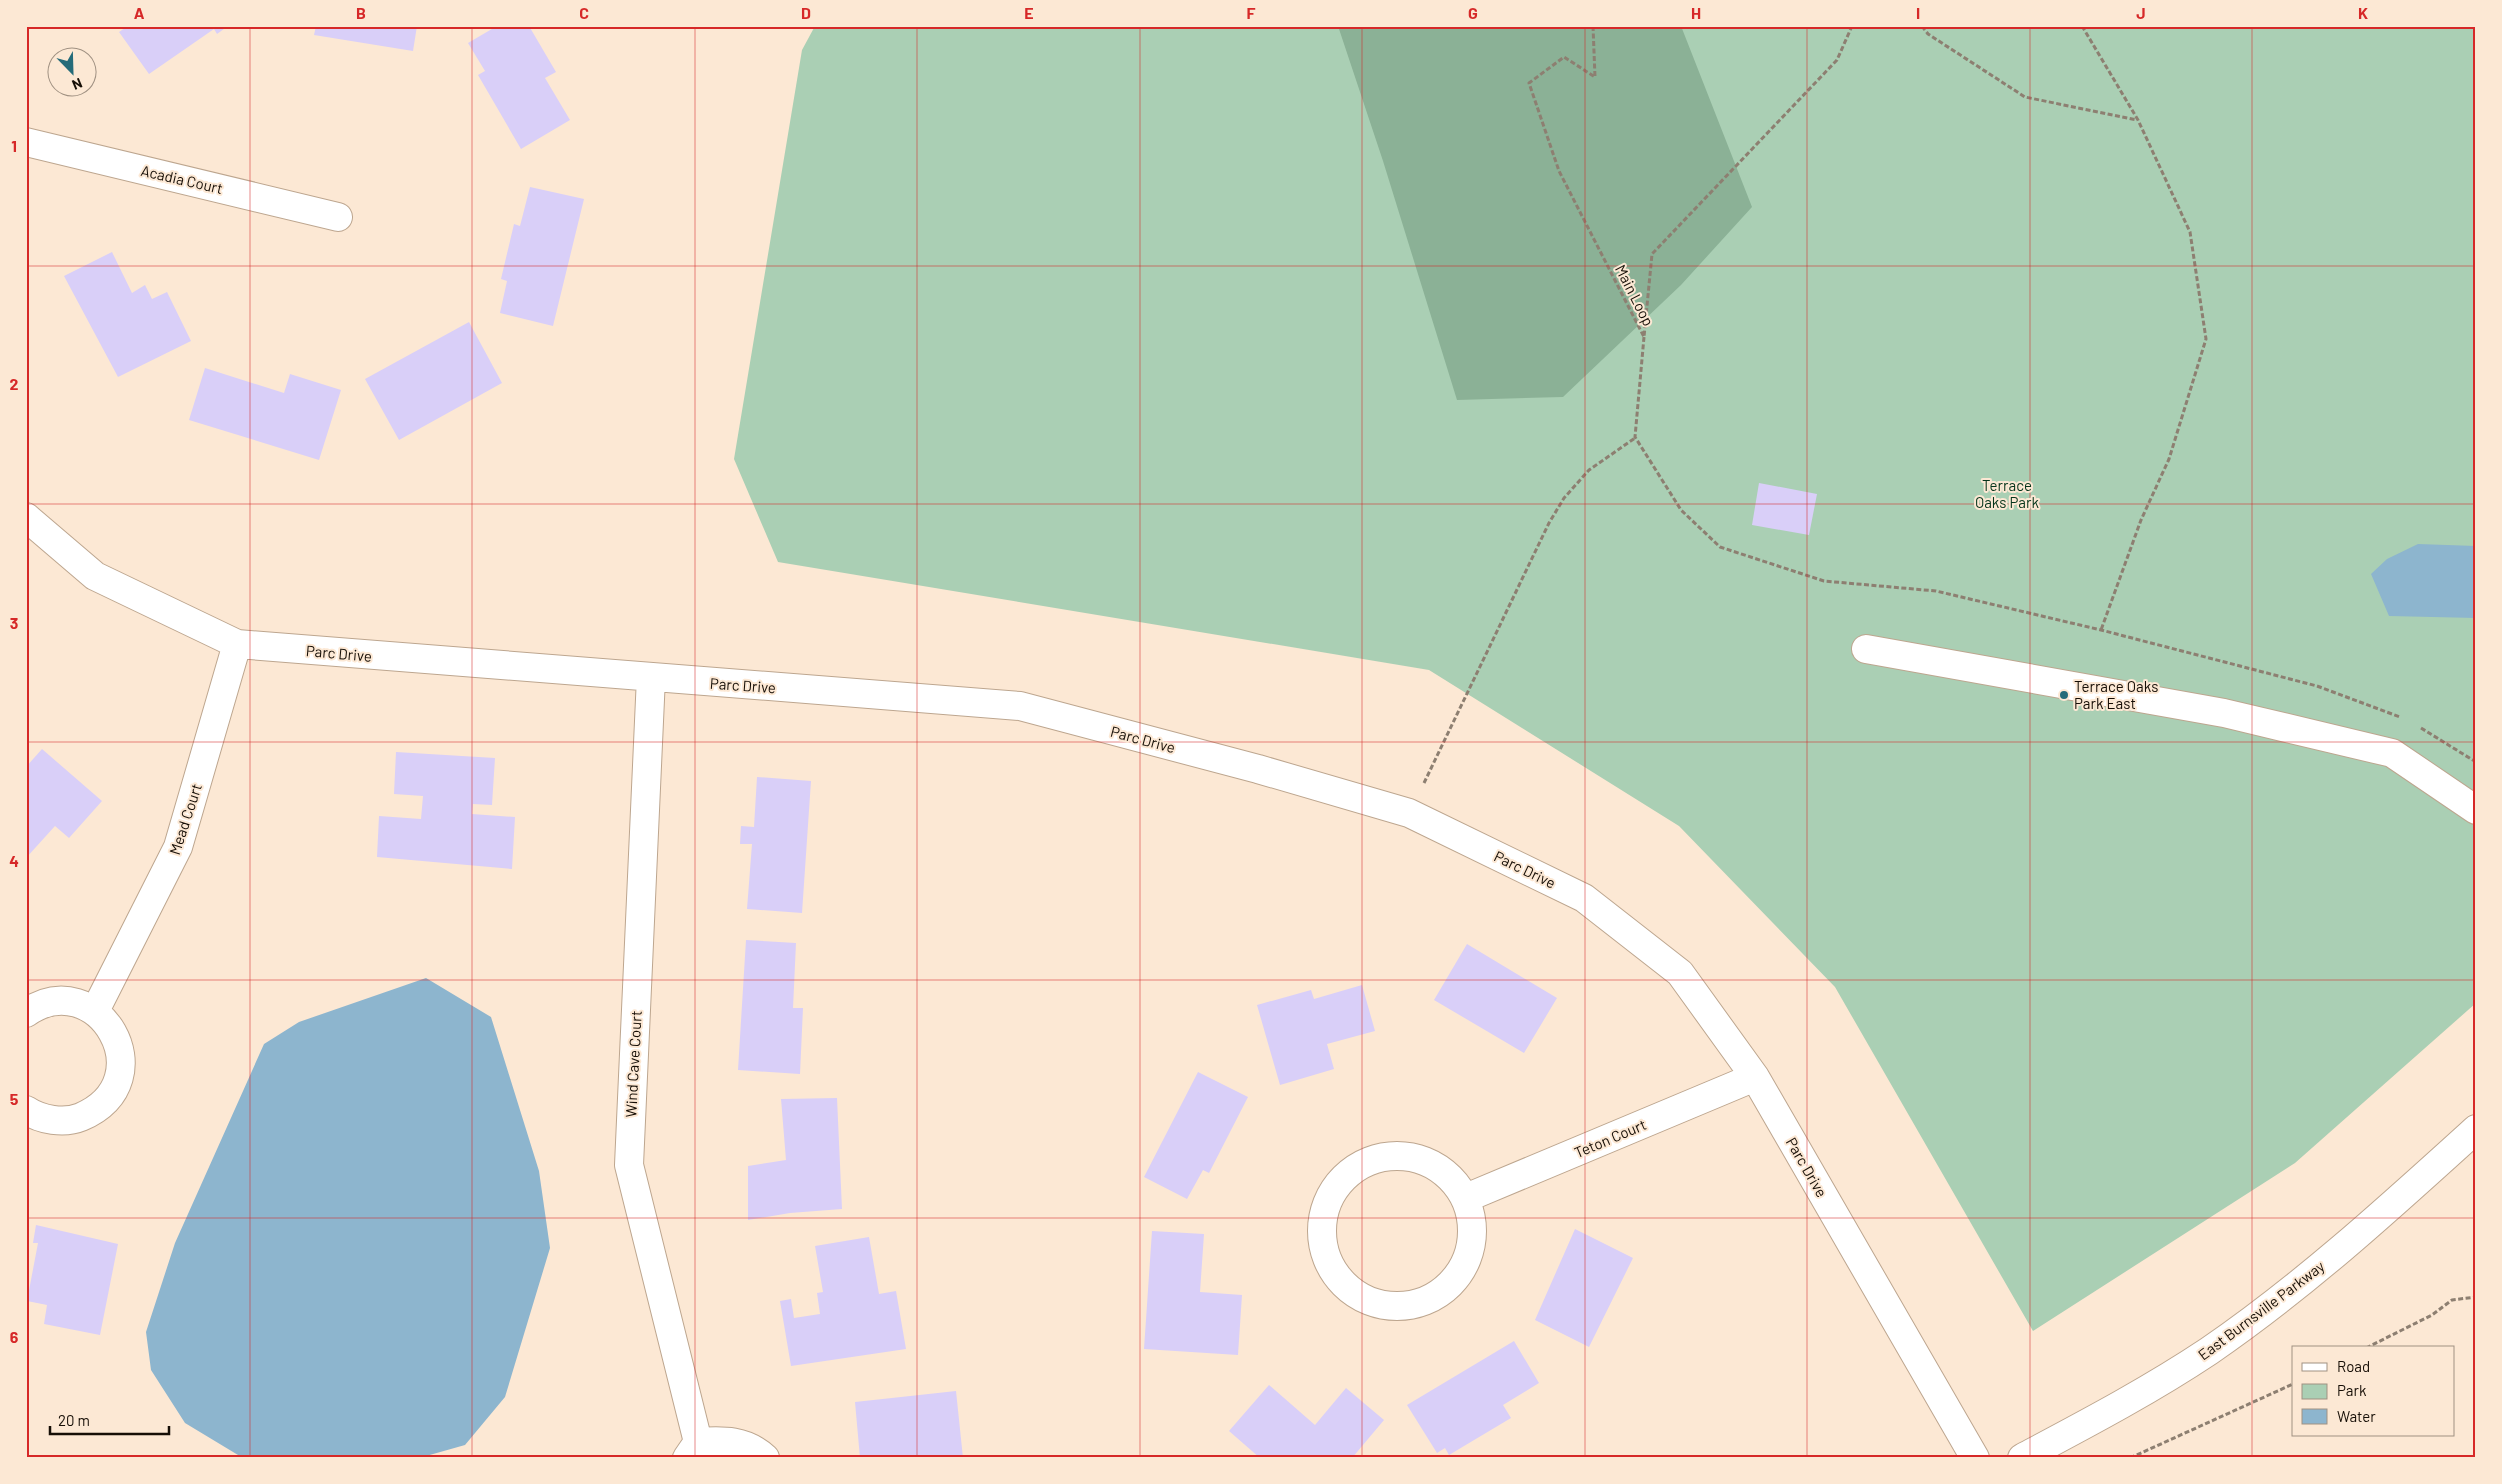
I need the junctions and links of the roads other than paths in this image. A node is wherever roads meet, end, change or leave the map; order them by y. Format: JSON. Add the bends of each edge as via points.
{"nodes":[{"id":1,"x":26,"y":142,"type":"edge"},
{"id":2,"x":338,"y":216,"type":"dead end"},
{"id":3,"x":26,"y":517,"type":"edge"},
{"id":4,"x":237,"y":644,"type":"junction"},
{"id":5,"x":1866,"y":649,"type":"dead end"},
{"id":6,"x":651,"y":677,"type":"junction"},
{"id":7,"x":2476,"y":810,"type":"edge"},
{"id":8,"x":95,"y":1011,"type":"junction"},
{"id":9,"x":26,"y":1013,"type":"edge"},
{"id":10,"x":1754,"y":1077,"type":"junction"},
{"id":11,"x":26,"y":1110,"type":"edge"},
{"id":12,"x":2476,"y":1129,"type":"edge"},
{"id":13,"x":1466,"y":1198,"type":"junction"},
{"id":14,"x":692,"y":1450,"type":"edge"},
{"id":15,"x":766,"y":1458,"type":"edge"},
{"id":16,"x":1975,"y":1458,"type":"edge"},
{"id":17,"x":2022,"y":1458,"type":"edge"}],
"edges":[{"from":1,"to":2,"type":"street","name":"Acadia Court"},
{"from":3,"to":4,"type":"street","name":"Parc Drive","via":[[95,576]]},
{"from":4,"to":6,"type":"street","name":"Parc Drive"},
{"from":4,"to":8,"type":"street","name":"Mead Court","via":[[178,847]]},
{"from":5,"to":7,"type":"street","via":[[2224,713],[2392,753]]},
{"from":6,"to":10,"type":"street","name":"Parc Drive","via":[[1020,706],[1409,813],[1584,898],[1680,973]]},
{"from":6,"to":14,"type":"street","name":"Wind Cave Court","via":[[629,1165]]},
{"from":8,"to":9,"type":"street","via":[[73,1002],[49,1002]]},
{"from":8,"to":11,"type":"street","via":[[112,1027],[121,1049],[121,1073],[112,1094],[95,1111],[74,1120],[50,1120]]},
{"from":10,"to":13,"type":"street","name":"Teton Court"},
{"from":10,"to":16,"type":"street","name":"Parc Drive"},
{"from":12,"to":17,"type":"street","name":"East Burnsville Parkway","via":[[2358,1236],[2290,1292],[2224,1340],[2134,1398]]},
{"from":13,"to":13,"type":"street","via":[[1449,1174],[1423,1159],[1394,1155],[1365,1162],[1341,1179],[1325,1204],[1321,1234],[1328,1263],[1346,1287],[1371,1302],[1400,1307],[1429,1299],[1453,1282],[1469,1256],[1473,1227]]},
{"from":14,"to":15,"type":"street","name":"Wind Cave Court","via":[[728,1440],[757,1450]]}]}
